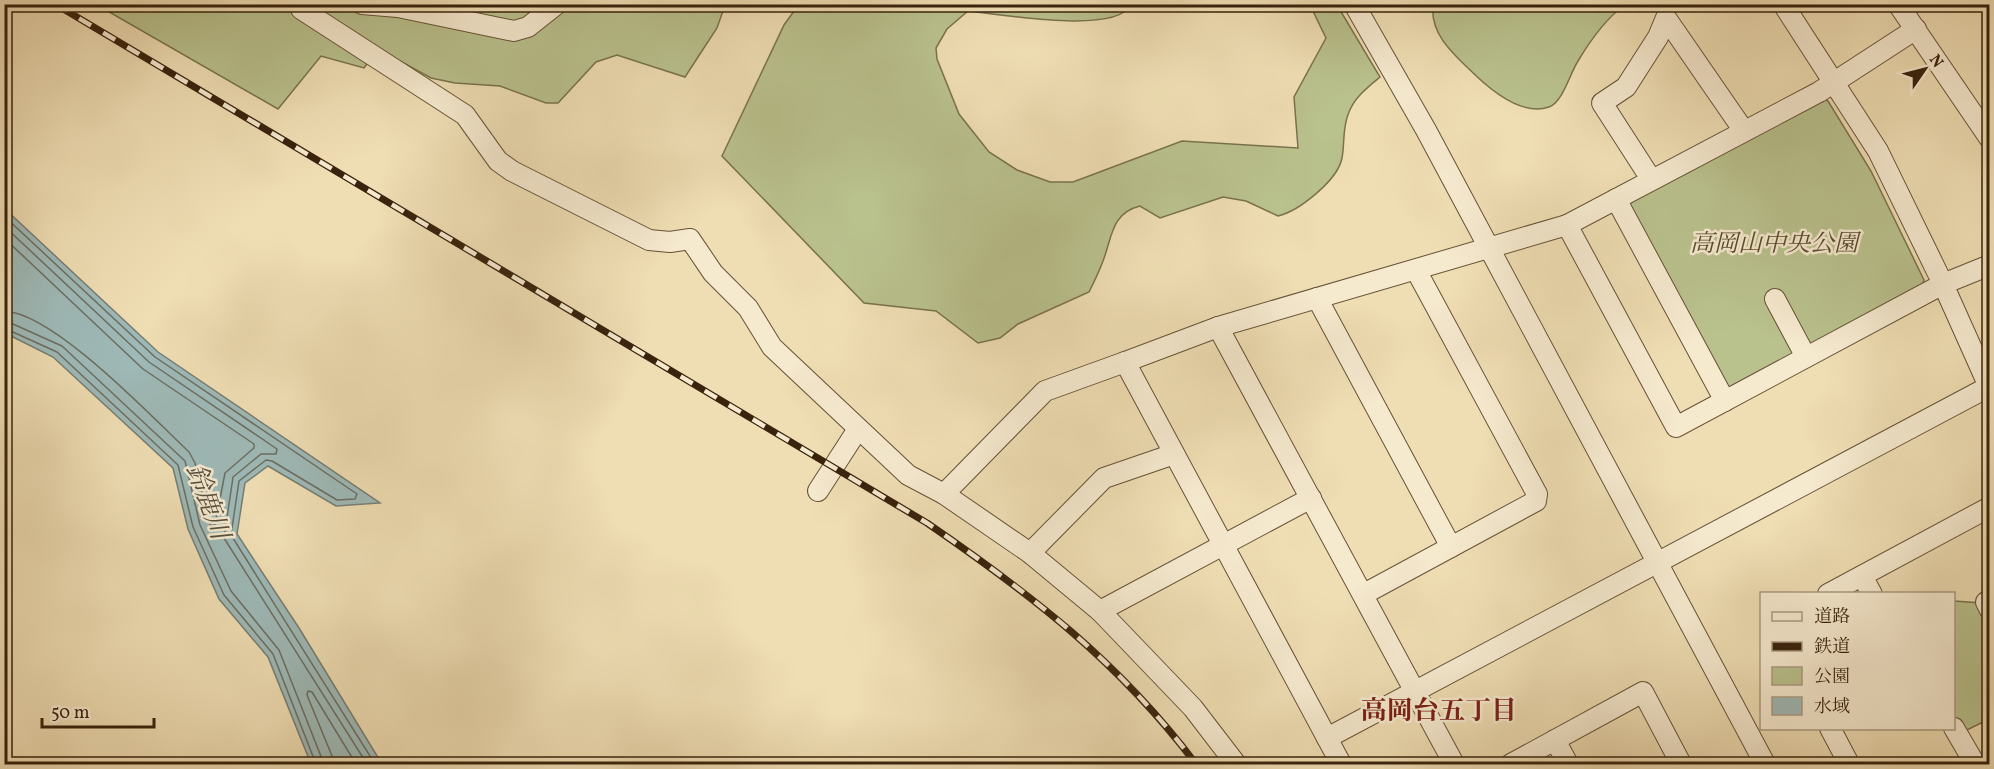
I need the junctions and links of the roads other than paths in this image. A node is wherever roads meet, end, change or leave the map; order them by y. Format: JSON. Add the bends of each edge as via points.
{"nodes":[{"id":1,"x":304,"y":4,"type":"edge"},
{"id":2,"x":362,"y":4,"type":"edge"},
{"id":3,"x":557,"y":4,"type":"edge"},
{"id":4,"x":1354,"y":4,"type":"edge"},
{"id":5,"x":1783,"y":4,"type":"edge"},
{"id":6,"x":1898,"y":4,"type":"edge"},
{"id":7,"x":1916,"y":29,"type":"junction"},
{"id":8,"x":1835,"y":82,"type":"junction"},
{"id":9,"x":1744,"y":131,"type":"junction"},
{"id":10,"x":1989,"y":139,"type":"edge"},
{"id":11,"x":1651,"y":179,"type":"junction"},
{"id":12,"x":1616,"y":199,"type":"junction"},
{"id":13,"x":1567,"y":225,"type":"junction"},
{"id":14,"x":1489,"y":249,"type":"junction"},
{"id":15,"x":1989,"y":265,"type":"edge"},
{"id":16,"x":1416,"y":270,"type":"junction"},
{"id":17,"x":1943,"y":284,"type":"junction"},
{"id":18,"x":1317,"y":298,"type":"junction"},
{"id":19,"x":1775,"y":299,"type":"dead end"},
{"id":20,"x":1218,"y":327,"type":"junction"},
{"id":21,"x":1806,"y":357,"type":"junction"},
{"id":22,"x":1125,"y":362,"type":"junction"},
{"id":23,"x":1989,"y":387,"type":"edge"},
{"id":24,"x":1725,"y":401,"type":"junction"},
{"id":25,"x":858,"y":429,"type":"junction"},
{"id":26,"x":1174,"y":454,"type":"junction"},
{"id":27,"x":818,"y":491,"type":"dead end"},
{"id":28,"x":944,"y":494,"type":"junction"},
{"id":29,"x":1311,"y":498,"type":"junction"},
{"id":30,"x":1989,"y":507,"type":"edge"},
{"id":31,"x":1223,"y":545,"type":"junction"},
{"id":32,"x":1451,"y":547,"type":"junction"},
{"id":33,"x":1030,"y":553,"type":"junction"},
{"id":34,"x":1657,"y":564,"type":"junction"},
{"id":35,"x":1862,"y":576,"type":"junction"},
{"id":36,"x":1832,"y":592,"type":"edge"},
{"id":37,"x":1871,"y":592,"type":"edge"},
{"id":38,"x":1364,"y":594,"type":"junction"},
{"id":39,"x":1989,"y":602,"type":"edge"},
{"id":40,"x":1100,"y":610,"type":"junction"},
{"id":41,"x":1989,"y":610,"type":"edge"},
{"id":42,"x":1415,"y":690,"type":"junction"},
{"id":43,"x":1831,"y":730,"type":"edge"},
{"id":44,"x":1954,"y":730,"type":"edge"},
{"id":45,"x":1327,"y":738,"type":"junction"},
{"id":46,"x":1555,"y":740,"type":"junction"},
{"id":47,"x":1236,"y":765,"type":"edge"},
{"id":48,"x":1341,"y":765,"type":"edge"},
{"id":49,"x":1454,"y":765,"type":"edge"},
{"id":50,"x":1510,"y":765,"type":"edge"},
{"id":51,"x":1568,"y":765,"type":"edge"},
{"id":52,"x":1681,"y":765,"type":"edge"},
{"id":53,"x":1765,"y":765,"type":"edge"},
{"id":54,"x":1849,"y":765,"type":"edge"},
{"id":55,"x":1975,"y":765,"type":"edge"}],
"edges":[{"from":1,"to":25,"type":"street","via":[[301,9],[465,115],[498,161],[512,171],[649,240],[670,243],[690,239],[713,273],[748,308],[772,347]]},
{"from":2,"to":3,"type":"street","via":[[399,7],[514,31],[528,27]]},
{"from":4,"to":14,"type":"street"},
{"from":5,"to":8,"type":"street"},
{"from":6,"to":7,"type":"street"},
{"from":7,"to":8,"type":"street"},
{"from":7,"to":10,"type":"street"},
{"from":8,"to":9,"type":"street"},
{"from":8,"to":17,"type":"street","via":[[1878,151]]},
{"from":9,"to":11,"type":"street"},
{"from":9,"to":11,"type":"street","via":[[1666,18],[1626,87],[1602,103]]},
{"from":11,"to":12,"type":"street"},
{"from":12,"to":13,"type":"street"},
{"from":12,"to":24,"type":"street"},
{"from":13,"to":14,"type":"street"},
{"from":13,"to":24,"type":"street","via":[[1676,427]]},
{"from":14,"to":16,"type":"street"},
{"from":14,"to":34,"type":"street"},
{"from":15,"to":17,"type":"street"},
{"from":16,"to":18,"type":"street"},
{"from":16,"to":32,"type":"street","via":[[1537,494],[1536,501]]},
{"from":17,"to":21,"type":"street"},
{"from":17,"to":23,"type":"street"},
{"from":18,"to":20,"type":"street"},
{"from":18,"to":32,"type":"street"},
{"from":19,"to":21,"type":"street"},
{"from":20,"to":22,"type":"street"},
{"from":20,"to":29,"type":"street"},
{"from":21,"to":24,"type":"street"},
{"from":22,"to":26,"type":"street"},
{"from":22,"to":28,"type":"street","via":[[1045,391]]},
{"from":23,"to":34,"type":"street"},
{"from":25,"to":27,"type":"street"},
{"from":25,"to":28,"type":"street","via":[[908,475]]},
{"from":26,"to":31,"type":"street"},
{"from":26,"to":33,"type":"street","via":[[1104,478]]},
{"from":28,"to":33,"type":"street"},
{"from":29,"to":31,"type":"street"},
{"from":29,"to":38,"type":"street"},
{"from":30,"to":35,"type":"street"},
{"from":31,"to":40,"type":"street"},
{"from":31,"to":45,"type":"street"},
{"from":32,"to":38,"type":"street"},
{"from":33,"to":40,"type":"street"},
{"from":34,"to":42,"type":"street"},
{"from":34,"to":53,"type":"street"},
{"from":35,"to":36,"type":"street"},
{"from":35,"to":37,"type":"street"},
{"from":38,"to":42,"type":"street"},
{"from":39,"to":41,"type":"street"},
{"from":40,"to":47,"type":"street","via":[[1193,708]]},
{"from":42,"to":45,"type":"street"},
{"from":42,"to":49,"type":"street"},
{"from":43,"to":54,"type":"street"},
{"from":44,"to":55,"type":"street"},
{"from":45,"to":48,"type":"street"},
{"from":46,"to":50,"type":"street"},
{"from":46,"to":51,"type":"street"},
{"from":46,"to":52,"type":"street","via":[[1642,692]]}]}
